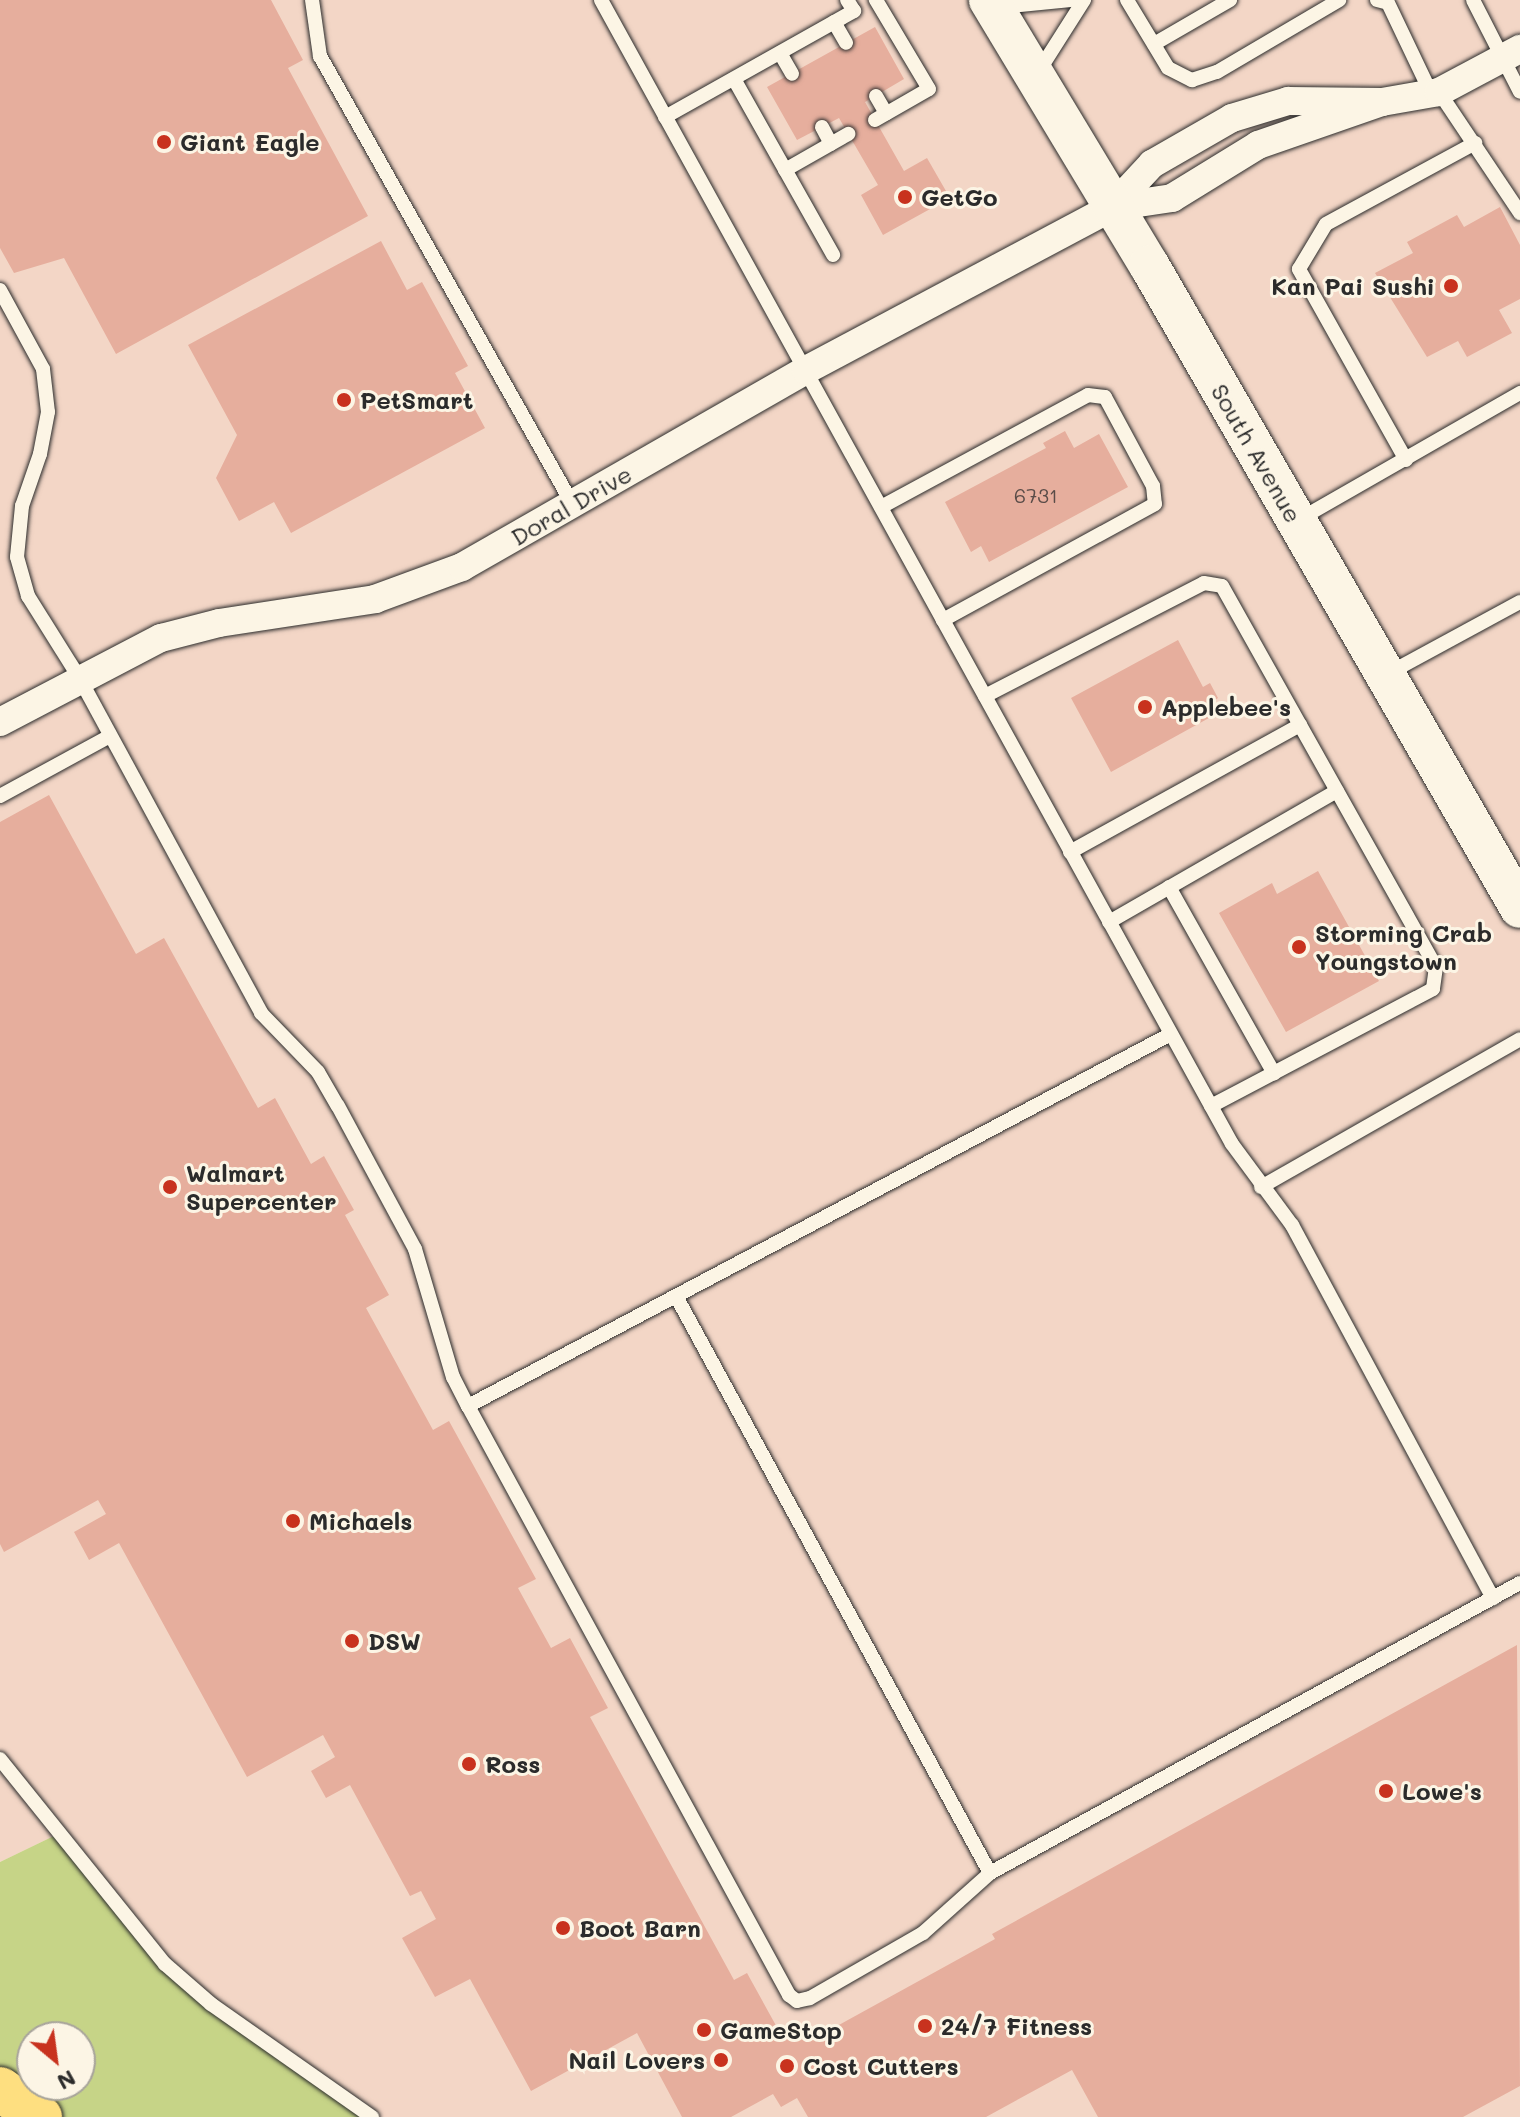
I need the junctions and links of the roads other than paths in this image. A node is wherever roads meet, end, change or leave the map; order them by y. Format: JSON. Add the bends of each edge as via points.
{"nodes":[{"id":1,"x":312,"y":0,"type":"edge"},
{"id":2,"x":601,"y":0,"type":"edge"},
{"id":3,"x":875,"y":0,"type":"edge"},
{"id":4,"x":1071,"y":0,"type":"edge"},
{"id":5,"x":1084,"y":0,"type":"edge"},
{"id":6,"x":1127,"y":0,"type":"edge"},
{"id":7,"x":1230,"y":0,"type":"edge"},
{"id":8,"x":1339,"y":0,"type":"edge"},
{"id":9,"x":1473,"y":0,"type":"edge"},
{"id":10,"x":1384,"y":1,"type":"edge"},
{"id":11,"x":992,"y":4,"type":"edge"},
{"id":12,"x":850,"y":6,"type":"edge"},
{"id":13,"x":834,"y":22,"type":"junction"},
{"id":14,"x":846,"y":43,"type":"dead end"},
{"id":15,"x":1154,"y":44,"type":"junction"},
{"id":16,"x":780,"y":53,"type":"junction"},
{"id":17,"x":1511,"y":54,"type":"edge"},
{"id":18,"x":792,"y":74,"type":"dead end"},
{"id":19,"x":1034,"y":77,"type":"junction"},
{"id":20,"x":734,"y":79,"type":"junction"},
{"id":21,"x":1520,"y":92,"type":"edge"},
{"id":22,"x":1435,"y":93,"type":"junction"},
{"id":23,"x":876,"y":96,"type":"dead end"},
{"id":24,"x":1382,"y":102,"type":"junction"},
{"id":25,"x":665,"y":117,"type":"junction"},
{"id":26,"x":822,"y":127,"type":"dead end"},
{"id":27,"x":848,"y":134,"type":"dead end"},
{"id":28,"x":1475,"y":143,"type":"junction"},
{"id":29,"x":831,"y":144,"type":"junction"},
{"id":30,"x":785,"y":170,"type":"junction"},
{"id":31,"x":1112,"y":207,"type":"junction"},
{"id":32,"x":1520,"y":213,"type":"edge"},
{"id":33,"x":833,"y":255,"type":"dead end"},
{"id":34,"x":0,"y":290,"type":"edge"},
{"id":35,"x":806,"y":370,"type":"junction"},
{"id":36,"x":1520,"y":393,"type":"edge"},
{"id":37,"x":1406,"y":460,"type":"junction"},
{"id":38,"x":573,"y":505,"type":"junction"},
{"id":39,"x":881,"y":507,"type":"junction"},
{"id":40,"x":1296,"y":521,"type":"junction"},
{"id":41,"x":1520,"y":602,"type":"edge"},
{"id":42,"x":943,"y":620,"type":"junction"},
{"id":43,"x":1385,"y":675,"type":"junction"},
{"id":44,"x":80,"y":679,"type":"junction"},
{"id":45,"x":985,"y":696,"type":"junction"},
{"id":46,"x":0,"y":722,"type":"edge"},
{"id":47,"x":1300,"y":725,"type":"junction"},
{"id":48,"x":110,"y":736,"type":"junction"},
{"id":49,"x":1337,"y":791,"type":"junction"},
{"id":50,"x":0,"y":796,"type":"edge"},
{"id":51,"x":1070,"y":852,"type":"junction"},
{"id":52,"x":1169,"y":887,"type":"junction"},
{"id":53,"x":1520,"y":908,"type":"edge"},
{"id":54,"x":1109,"y":922,"type":"junction"},
{"id":55,"x":1171,"y":1034,"type":"junction"},
{"id":56,"x":1520,"y":1039,"type":"edge"},
{"id":57,"x":1274,"y":1073,"type":"junction"},
{"id":58,"x":1211,"y":1106,"type":"junction"},
{"id":59,"x":1261,"y":1187,"type":"junction"},
{"id":60,"x":676,"y":1296,"type":"junction"},
{"id":61,"x":468,"y":1406,"type":"junction"},
{"id":62,"x":1520,"y":1583,"type":"edge"},
{"id":63,"x":1493,"y":1598,"type":"junction"},
{"id":64,"x":0,"y":1759,"type":"edge"},
{"id":65,"x":990,"y":1873,"type":"junction"},
{"id":66,"x":0,"y":2089,"type":"edge"},
{"id":67,"x":40,"y":2117,"type":"edge"},
{"id":68,"x":372,"y":2117,"type":"edge"}],
"edges":[{"from":1,"to":38,"type":"lane","via":[[320,56]]},
{"from":2,"to":25,"type":"lane"},
{"from":3,"to":12,"type":"lane"},
{"from":3,"to":23,"type":"lane","via":[[929,89],[880,117]]},
{"from":4,"to":11,"type":"lane"},
{"from":5,"to":19,"type":"lane"},
{"from":6,"to":15,"type":"lane"},
{"from":7,"to":15,"type":"lane"},
{"from":8,"to":15,"type":"lane","via":[[1217,72],[1192,80],[1168,68]]},
{"from":9,"to":17,"type":"lane"},
{"from":10,"to":22,"type":"lane"},
{"from":11,"to":19,"type":"main road","name":"South Avenue"},
{"from":12,"to":13,"type":"lane"},
{"from":13,"to":14,"type":"lane"},
{"from":13,"to":16,"type":"lane"},
{"from":16,"to":18,"type":"lane"},
{"from":16,"to":20,"type":"lane"},
{"from":17,"to":21,"type":"lane"},
{"from":17,"to":22,"type":"street"},
{"from":19,"to":31,"type":"main road","name":"South Avenue"},
{"from":20,"to":25,"type":"lane"},
{"from":20,"to":30,"type":"lane"},
{"from":22,"to":24,"type":"street"},
{"from":22,"to":28,"type":"lane"},
{"from":24,"to":31,"type":"street","via":[[1258,145],[1172,198]]},
{"from":24,"to":31,"type":"street","via":[[1265,104],[1152,164]]},
{"from":25,"to":35,"type":"lane"},
{"from":26,"to":29,"type":"lane"},
{"from":27,"to":29,"type":"lane"},
{"from":28,"to":32,"type":"lane"},
{"from":28,"to":37,"type":"lane","via":[[1326,224],[1299,269]]},
{"from":29,"to":30,"type":"lane"},
{"from":30,"to":33,"type":"lane"},
{"from":31,"to":35,"type":"street","name":"Doral Drive"},
{"from":31,"to":40,"type":"main road","name":"South Avenue"},
{"from":34,"to":44,"type":"lane","via":[[43,369],[48,412],[22,506],[17,557],[28,596]]},
{"from":35,"to":38,"type":"street","name":"Doral Drive"},
{"from":35,"to":39,"type":"lane"},
{"from":36,"to":37,"type":"lane"},
{"from":37,"to":40,"type":"lane"},
{"from":38,"to":44,"type":"street","name":"Doral Drive","via":[[417,586],[375,599],[219,623],[161,638]]},
{"from":39,"to":42,"type":"lane"},
{"from":39,"to":42,"type":"lane","via":[[1088,395],[1105,397],[1153,486],[1155,504]]},
{"from":40,"to":43,"type":"main road","name":"South Avenue"},
{"from":41,"to":43,"type":"lane"},
{"from":42,"to":45,"type":"lane"},
{"from":43,"to":53,"type":"main road","name":"South Avenue"},
{"from":44,"to":46,"type":"street","name":"Doral Drive"},
{"from":44,"to":48,"type":"lane"},
{"from":45,"to":47,"type":"lane","via":[[1204,583],[1222,586]]},
{"from":45,"to":51,"type":"lane"},
{"from":47,"to":49,"type":"lane"},
{"from":47,"to":51,"type":"lane"},
{"from":48,"to":50,"type":"lane"},
{"from":48,"to":61,"type":"lane","via":[[261,1013],[318,1072],[390,1202],[415,1249],[453,1377]]},
{"from":49,"to":52,"type":"lane"},
{"from":49,"to":57,"type":"lane","via":[[1436,967],[1433,989]]},
{"from":51,"to":54,"type":"lane"},
{"from":52,"to":54,"type":"lane"},
{"from":52,"to":57,"type":"lane"},
{"from":54,"to":55,"type":"lane"},
{"from":55,"to":58,"type":"lane"},
{"from":55,"to":60,"type":"lane"},
{"from":56,"to":59,"type":"lane"},
{"from":57,"to":58,"type":"lane"},
{"from":58,"to":59,"type":"lane"},
{"from":59,"to":63,"type":"lane","via":[[1292,1225]]},
{"from":60,"to":61,"type":"lane"},
{"from":60,"to":65,"type":"lane"},
{"from":61,"to":65,"type":"lane","via":[[789,1995],[797,2001],[810,1998],[923,1933]]},
{"from":62,"to":63,"type":"lane"},
{"from":63,"to":65,"type":"lane"},
{"from":64,"to":68,"type":"lane","via":[[165,1964],[211,2004]]},
{"from":66,"to":67,"type":"highway"}]}
